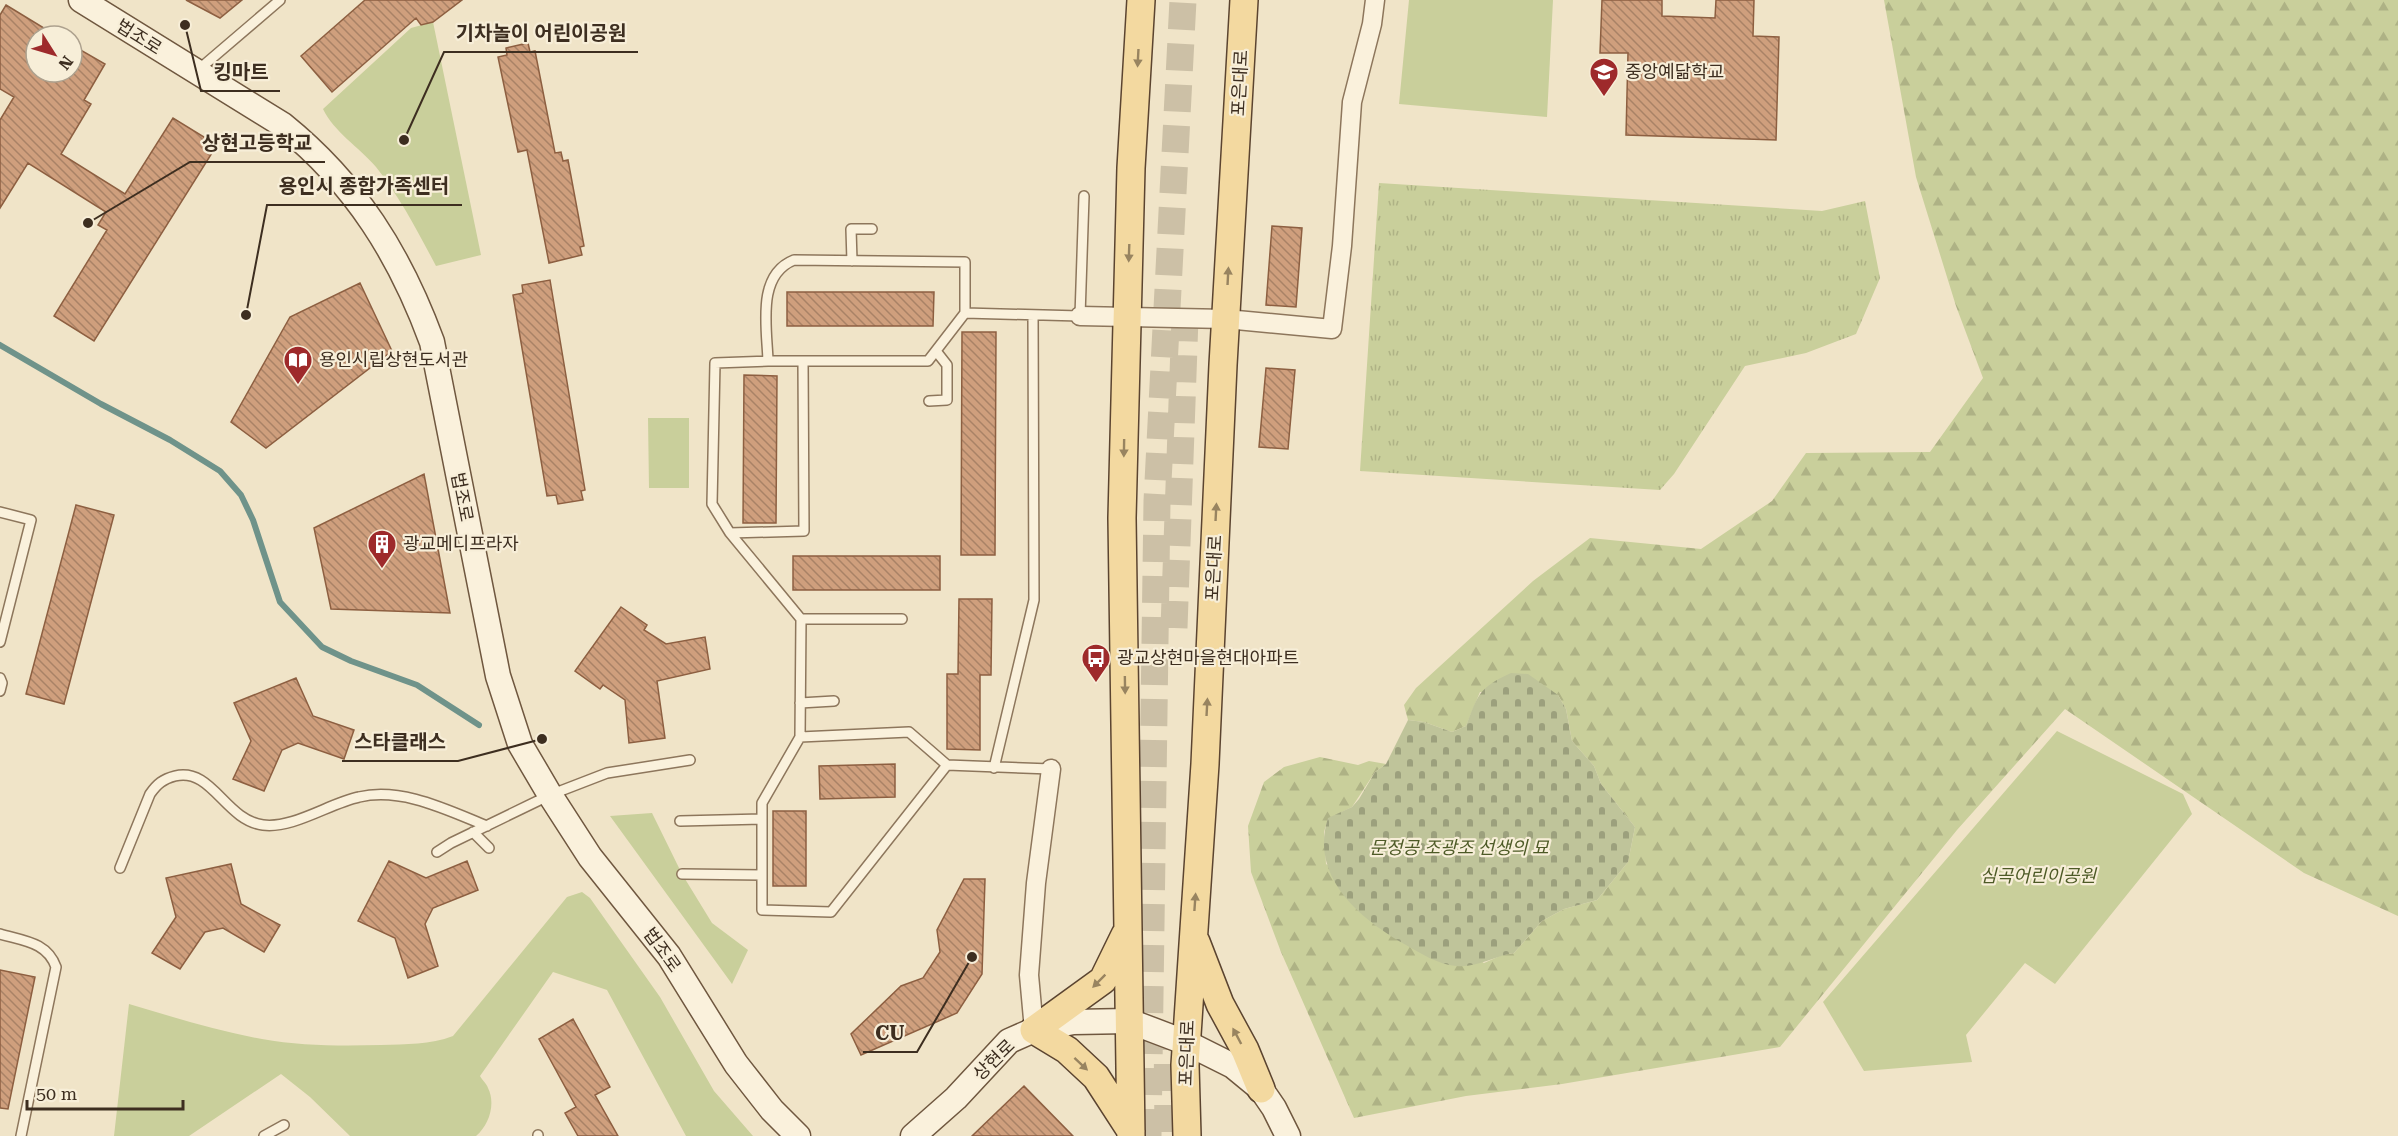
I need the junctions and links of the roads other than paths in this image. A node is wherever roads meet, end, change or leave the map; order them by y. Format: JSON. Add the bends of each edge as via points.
{"nodes":[{"id":1,"x":81,"y":0,"type":"edge"},
{"id":2,"x":280,"y":0,"type":"edge"},
{"id":3,"x":1142,"y":0,"type":"edge"},
{"id":4,"x":1244,"y":0,"type":"edge"},
{"id":5,"x":1374,"y":0,"type":"edge"},
{"id":6,"x":196,"y":72,"type":"junction"},
{"id":7,"x":1084,"y":196,"type":"dead end"},
{"id":8,"x":872,"y":229,"type":"dead end"},
{"id":9,"x":852,"y":261,"type":"junction"},
{"id":10,"x":965,"y":313,"type":"junction"},
{"id":11,"x":1033,"y":315,"type":"junction"},
{"id":12,"x":1080,"y":316,"type":"junction"},
{"id":13,"x":1127,"y":317,"type":"junction"},
{"id":14,"x":1226,"y":319,"type":"junction"},
{"id":15,"x":936,"y":351,"type":"junction"},
{"id":16,"x":768,"y":360,"type":"junction"},
{"id":17,"x":803,"y":361,"type":"junction"},
{"id":18,"x":930,"y":401,"type":"dead end"},
{"id":19,"x":0,"y":512,"type":"edge"},
{"id":20,"x":730,"y":532,"type":"junction"},
{"id":21,"x":801,"y":619,"type":"junction"},
{"id":22,"x":902,"y":619,"type":"dead end"},
{"id":23,"x":0,"y":642,"type":"edge"},
{"id":24,"x":0,"y":678,"type":"edge"},
{"id":25,"x":0,"y":691,"type":"edge"},
{"id":26,"x":834,"y":701,"type":"dead end"},
{"id":27,"x":800,"y":703,"type":"junction"},
{"id":28,"x":800,"y":737,"type":"junction"},
{"id":29,"x":690,"y":760,"type":"dead end"},
{"id":30,"x":947,"y":765,"type":"junction"},
{"id":31,"x":994,"y":768,"type":"junction"},
{"id":32,"x":1051,"y":769,"type":"joint"},
{"id":33,"x":550,"y":795,"type":"junction"},
{"id":34,"x":762,"y":819,"type":"junction"},
{"id":35,"x":680,"y":821,"type":"dead end"},
{"id":36,"x":487,"y":826,"type":"junction"},
{"id":37,"x":473,"y":832,"type":"junction"},
{"id":38,"x":489,"y":848,"type":"dead end"},
{"id":39,"x":437,"y":852,"type":"dead end"},
{"id":40,"x":120,"y":868,"type":"dead end"},
{"id":41,"x":682,"y":874,"type":"dead end"},
{"id":42,"x":762,"y":874,"type":"junction"},
{"id":43,"x":1127,"y":931,"type":"junction"},
{"id":44,"x":1193,"y":933,"type":"junction"},
{"id":45,"x":0,"y":934,"type":"edge"},
{"id":46,"x":1129,"y":1021,"type":"junction"},
{"id":47,"x":1034,"y":1030,"type":"junction"},
{"id":48,"x":1187,"y":1043,"type":"junction"},
{"id":49,"x":1261,"y":1089,"type":"junction"},
{"id":50,"x":284,"y":1125,"type":"dead end"},
{"id":51,"x":1131,"y":1133,"type":"edge"},
{"id":52,"x":21,"y":1136,"type":"edge"},
{"id":53,"x":264,"y":1136,"type":"edge"},
{"id":54,"x":798,"y":1136,"type":"edge"},
{"id":55,"x":913,"y":1136,"type":"edge"},
{"id":56,"x":1187,"y":1136,"type":"edge"},
{"id":57,"x":1288,"y":1136,"type":"edge"}],
"edges":[{"from":1,"to":6,"type":"street","name":"법조로"},
{"from":2,"to":6,"type":"lane"},
{"from":3,"to":13,"type":"main road","one_way":true,"via":[[1131,168]]},
{"from":14,"to":4,"type":"main road","name":"포은대로","one_way":true},
{"from":5,"to":14,"type":"street","via":[[1372,24],[1352,102],[1332,329]]},
{"from":6,"to":33,"type":"street","name":"법조로","via":[[283,125],[320,157],[378,228],[404,274],[432,342],[498,676],[520,744]]},
{"from":7,"to":12,"type":"lane"},
{"from":8,"to":9,"type":"lane","via":[[851,229]]},
{"from":9,"to":10,"type":"lane","via":[[965,262]]},
{"from":9,"to":16,"type":"lane","via":[[794,260],[782,265],[769,287]]},
{"from":10,"to":11,"type":"lane"},
{"from":10,"to":15,"type":"lane"},
{"from":11,"to":12,"type":"lane"},
{"from":11,"to":31,"type":"lane","via":[[1034,600]]},
{"from":12,"to":13,"type":"street"},
{"from":13,"to":14,"type":"street"},
{"from":13,"to":43,"type":"main road","one_way":true,"via":[[1122,518]]},
{"from":44,"to":14,"type":"main road","name":"포은대로","one_way":true},
{"from":15,"to":17,"type":"lane","via":[[928,361]]},
{"from":15,"to":18,"type":"lane","via":[[947,365],[947,400]]},
{"from":16,"to":17,"type":"lane"},
{"from":16,"to":20,"type":"lane","via":[[714,363],[712,504]]},
{"from":17,"to":20,"type":"lane","via":[[804,531]]},
{"from":19,"to":23,"type":"lane","via":[[31,520]]},
{"from":20,"to":21,"type":"lane"},
{"from":21,"to":22,"type":"lane"},
{"from":21,"to":27,"type":"lane"},
{"from":24,"to":25,"type":"lane"},
{"from":26,"to":27,"type":"lane"},
{"from":27,"to":28,"type":"lane"},
{"from":28,"to":30,"type":"lane","via":[[909,732]]},
{"from":28,"to":34,"type":"lane","via":[[762,803]]},
{"from":29,"to":33,"type":"lane","via":[[607,773]]},
{"from":30,"to":31,"type":"lane"},
{"from":30,"to":42,"type":"lane","via":[[831,912],[762,910]]},
{"from":31,"to":32,"type":"lane"},
{"from":32,"to":47,"type":"street","via":[[1029,975]]},
{"from":33,"to":36,"type":"lane"},
{"from":33,"to":54,"type":"street","name":"법조로","via":[[590,857],[669,956],[736,1064]]},
{"from":34,"to":35,"type":"lane"},
{"from":34,"to":42,"type":"lane"},
{"from":36,"to":37,"type":"lane"},
{"from":36,"to":40,"type":"lane","via":[[433,804],[381,794],[359,797],[281,824],[262,825],[229,814],[206,783],[192,775],[179,775],[166,778],[150,794]]},
{"from":37,"to":38,"type":"lane"},
{"from":37,"to":39,"type":"lane"},
{"from":41,"to":42,"type":"lane"},
{"from":43,"to":46,"type":"main road"},
{"from":43,"to":47,"type":"main road","one_way":true,"via":[[1103,980]]},
{"from":44,"to":48,"type":"main road","name":"포은대로"},
{"from":49,"to":44,"type":"main road","one_way":true,"via":[[1220,1004]]},
{"from":45,"to":52,"type":"lane","via":[[44,947],[56,967]]},
{"from":46,"to":47,"type":"street","name":"상현로","via":[[1073,1022]]},
{"from":46,"to":48,"type":"street"},
{"from":46,"to":51,"type":"main road"},
{"from":47,"to":51,"type":"main road","one_way":true,"via":[[1067,1050],[1096,1077]]},
{"from":47,"to":55,"type":"street","name":"상현로","via":[[1009,1041],[956,1098]]},
{"from":48,"to":49,"type":"street","via":[[1233,1066]]},
{"from":48,"to":56,"type":"main road","name":"포은대로"},
{"from":49,"to":57,"type":"street"},
{"from":50,"to":53,"type":"lane"}]}
